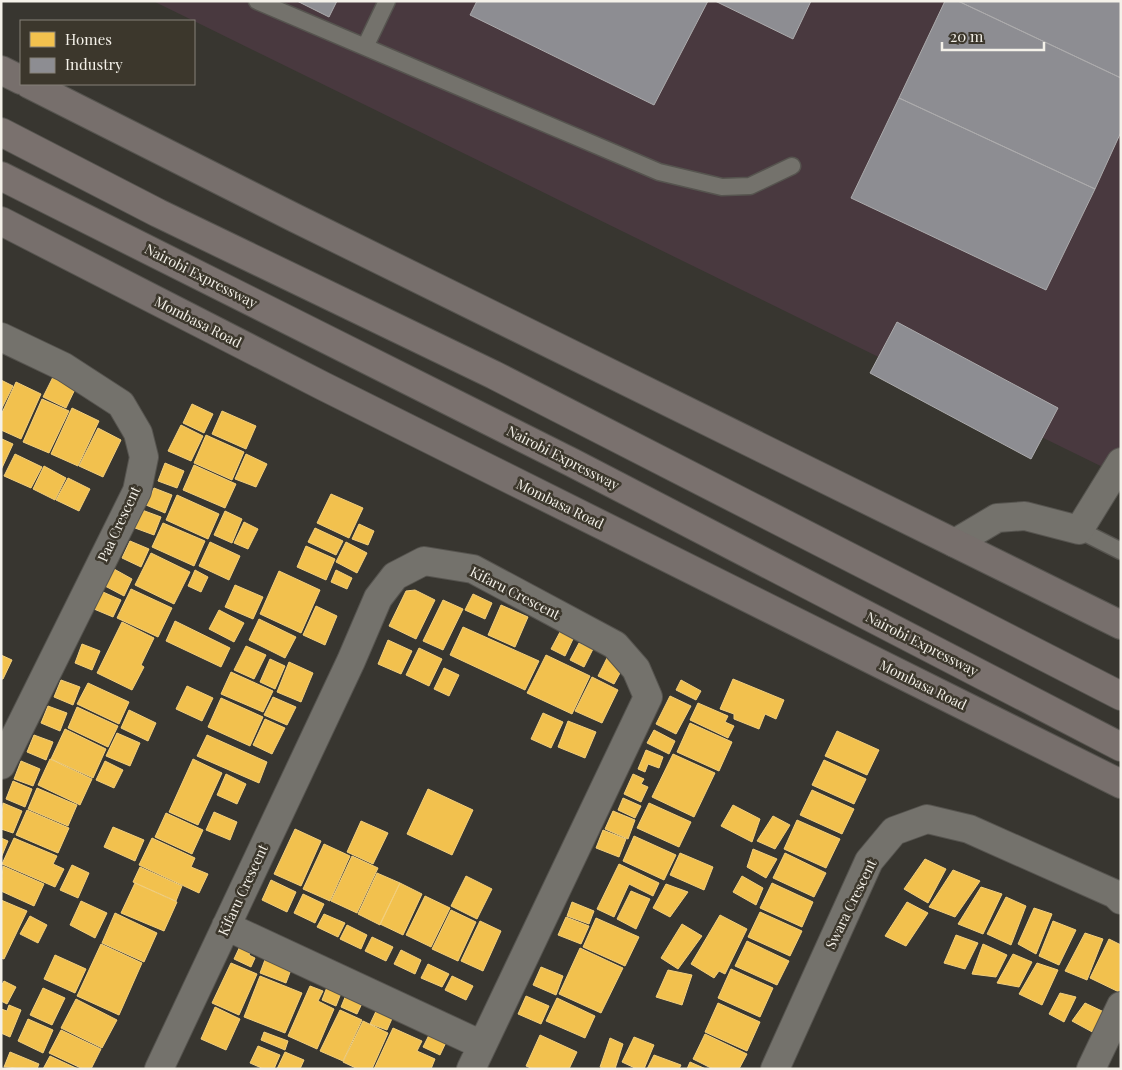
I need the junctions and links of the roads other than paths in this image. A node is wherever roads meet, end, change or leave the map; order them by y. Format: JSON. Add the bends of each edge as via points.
{"nodes":[{"id":1,"x":257,"y":1,"type":"edge"},
{"id":2,"x":387,"y":1,"type":"edge"},
{"id":3,"x":365,"y":47,"type":"junction"},
{"id":4,"x":1,"y":70,"type":"edge"},
{"id":5,"x":20,"y":80,"type":"edge"},
{"id":6,"x":31,"y":85,"type":"edge"},
{"id":7,"x":1,"y":132,"type":"edge"},
{"id":8,"x":792,"y":166,"type":"dead end"},
{"id":9,"x":1,"y":176,"type":"edge"},
{"id":10,"x":1,"y":221,"type":"edge"},
{"id":11,"x":1,"y":337,"type":"edge"},
{"id":12,"x":1121,"y":462,"type":"edge"},
{"id":13,"x":1079,"y":530,"type":"junction"},
{"id":14,"x":955,"y":543,"type":"junction"},
{"id":15,"x":1121,"y":551,"type":"edge"},
{"id":16,"x":1121,"y":625,"type":"edge"},
{"id":17,"x":1121,"y":696,"type":"edge"},
{"id":18,"x":1121,"y":747,"type":"edge"},
{"id":19,"x":1,"y":766,"type":"edge"},
{"id":20,"x":1121,"y":784,"type":"edge"},
{"id":21,"x":1121,"y":900,"type":"edge"},
{"id":22,"x":226,"y":926,"type":"junction"},
{"id":23,"x":1121,"y":1006,"type":"edge"},
{"id":24,"x":476,"y":1057,"type":"edge"},
{"id":25,"x":159,"y":1069,"type":"edge"},
{"id":26,"x":775,"y":1069,"type":"edge"},
{"id":27,"x":1091,"y":1069,"type":"edge"}],
"edges":[{"from":1,"to":3,"type":"lane"},
{"from":2,"to":3,"type":"lane"},
{"from":3,"to":8,"type":"lane","via":[[659,172],[722,187],[750,186]]},
{"from":4,"to":5,"type":"highway"},
{"from":6,"to":14,"type":"highway"},
{"from":7,"to":17,"type":"highway","via":[[158,213],[494,375]]},
{"from":9,"to":18,"type":"highway","name":"Nairobi Expressway","via":[[573,463]]},
{"from":10,"to":20,"type":"highway","name":"Mombasa Road","via":[[323,386]]},
{"from":11,"to":19,"type":"street","name":"Paa Crescent","via":[[64,367],[121,404],[138,433],[144,457],[137,490]]},
{"from":12,"to":13,"type":"street"},
{"from":13,"to":14,"type":"street","via":[[1025,516],[997,518]]},
{"from":13,"to":15,"type":"lane"},
{"from":14,"to":16,"type":"highway"},
{"from":21,"to":26,"type":"street","name":"Swara Crescent","via":[[1115,894],[969,828],[927,819],[894,831],[869,861]]},
{"from":22,"to":24,"type":"street"},
{"from":22,"to":24,"type":"street","name":"Kifaru Crescent","via":[[378,598],[395,576],[424,561],[473,569],[615,645],[636,669],[648,698]]},
{"from":22,"to":25,"type":"street","name":"Kifaru Crescent"},
{"from":23,"to":27,"type":"street"}]}
